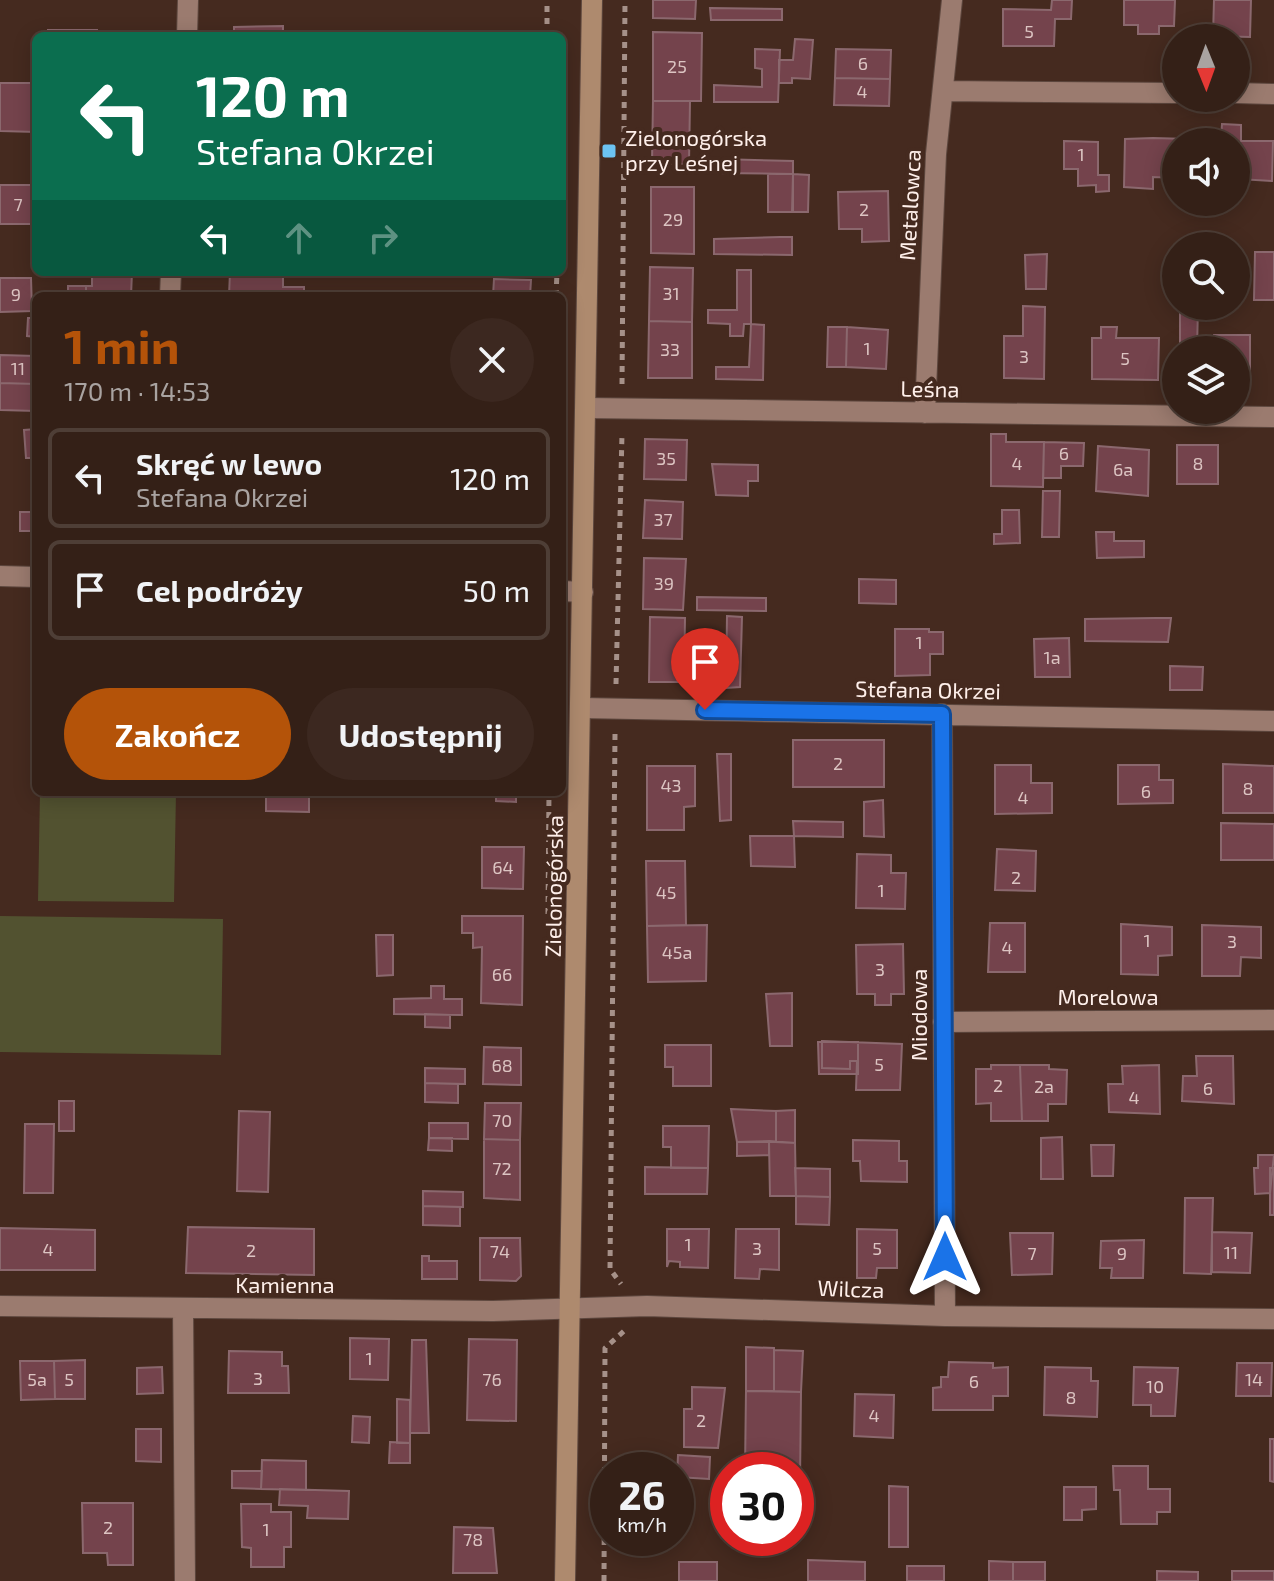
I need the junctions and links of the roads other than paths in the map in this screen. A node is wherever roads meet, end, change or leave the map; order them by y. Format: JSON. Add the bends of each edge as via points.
{"nodes":[{"id":1,"x":188,"y":0,"type":"edge"},
{"id":2,"x":592,"y":0,"type":"edge"},
{"id":3,"x":952,"y":0,"type":"edge"},
{"id":4,"x":187,"y":32,"type":"edge"},
{"id":5,"x":943,"y":91,"type":"junction"},
{"id":6,"x":1162,"y":93,"type":"edge"},
{"id":7,"x":1250,"y":93,"type":"edge"},
{"id":8,"x":1274,"y":94,"type":"edge"},
{"id":9,"x":586,"y":408,"type":"junction"},
{"id":10,"x":925,"y":413,"type":"junction"},
{"id":11,"x":1274,"y":417,"type":"edge"},
{"id":12,"x":0,"y":576,"type":"edge"},
{"id":13,"x":32,"y":577,"type":"edge"},
{"id":14,"x":572,"y":592,"type":"edge"},
{"id":15,"x":582,"y":708,"type":"junction"},
{"id":16,"x":942,"y":714,"type":"junction"},
{"id":17,"x":1274,"y":721,"type":"edge"},
{"id":18,"x":1274,"y":1020,"type":"edge"},
{"id":19,"x":943,"y":1022,"type":"junction"},
{"id":20,"x":0,"y":1306,"type":"edge"},
{"id":21,"x":183,"y":1308,"type":"junction"},
{"id":22,"x":570,"y":1309,"type":"junction"},
{"id":23,"x":945,"y":1316,"type":"junction"},
{"id":24,"x":1274,"y":1319,"type":"edge"},
{"id":25,"x":185,"y":1581,"type":"edge"},
{"id":26,"x":565,"y":1581,"type":"edge"}],
"edges":[{"from":1,"to":4,"type":"street"},
{"from":2,"to":9,"type":"street","name":"Zielonogórska"},
{"from":3,"to":5,"type":"street","name":"Metalowca"},
{"from":5,"to":6,"type":"street"},
{"from":5,"to":10,"type":"street","name":"Metalowca"},
{"from":7,"to":8,"type":"street"},
{"from":9,"to":10,"type":"street","name":"Leśna"},
{"from":9,"to":14,"type":"street","name":"Zielonogórska"},
{"from":10,"to":11,"type":"street","name":"Leśna"},
{"from":12,"to":13,"type":"street"},
{"from":14,"to":15,"type":"street","name":"Zielonogórska"},
{"from":15,"to":16,"type":"street","name":"Stefana Okrzei"},
{"from":15,"to":22,"type":"street","name":"Zielonogórska"},
{"from":16,"to":17,"type":"street","name":"Stefana Okrzei"},
{"from":16,"to":19,"type":"street","name":"Miodowa"},
{"from":18,"to":19,"type":"street","name":"Morelowa"},
{"from":19,"to":23,"type":"street","name":"Miodowa"},
{"from":20,"to":21,"type":"street","name":"Kamienna"},
{"from":21,"to":22,"type":"street","name":"Kamienna"},
{"from":21,"to":25,"type":"street"},
{"from":22,"to":23,"type":"street","name":"Wilcza"},
{"from":22,"to":26,"type":"street","name":"Zielonogórska"},
{"from":23,"to":24,"type":"street","name":"Wilcza"}]}
